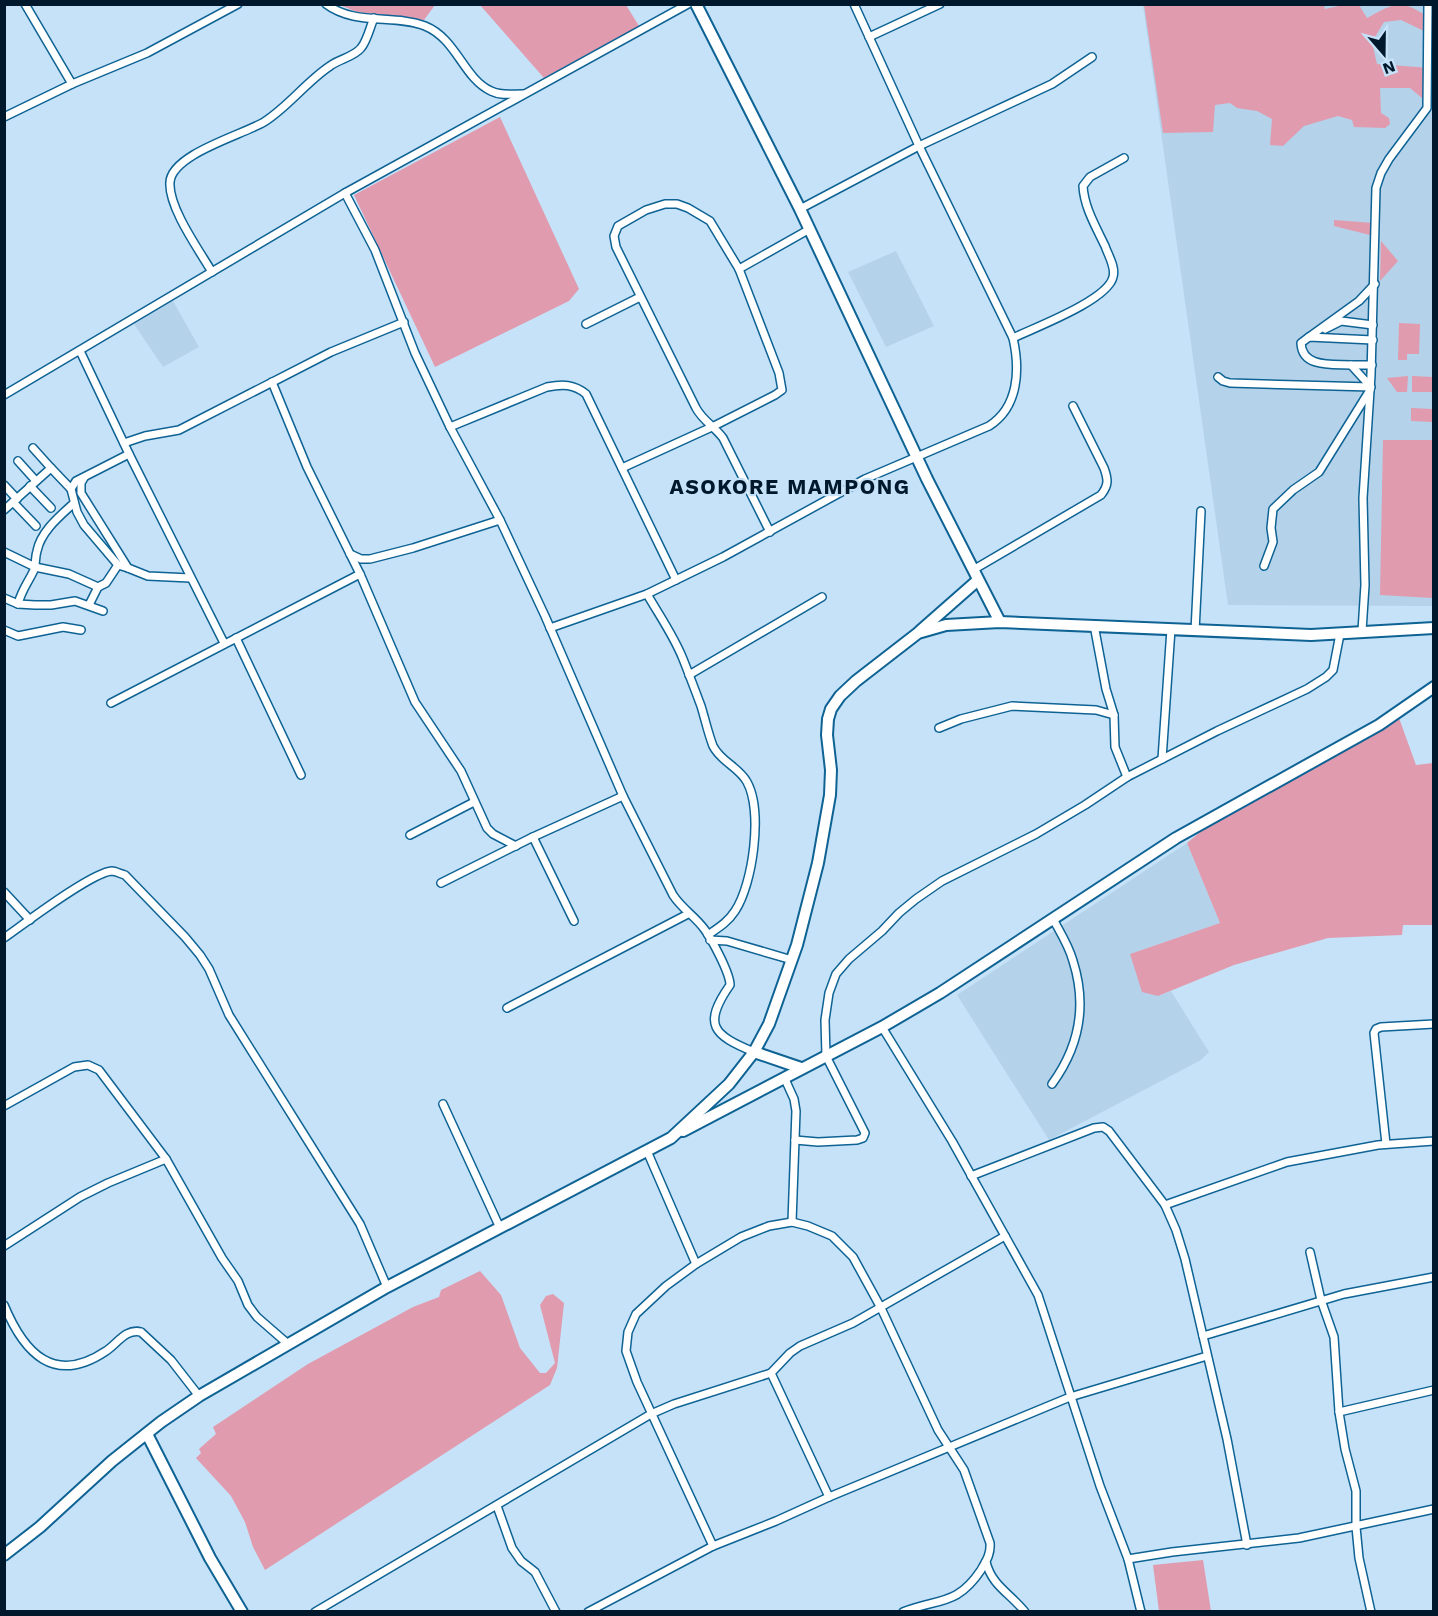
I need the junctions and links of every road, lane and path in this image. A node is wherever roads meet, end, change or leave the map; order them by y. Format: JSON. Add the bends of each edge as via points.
{"nodes":[{"id":1,"x":25,"y":4,"type":"edge"},
{"id":2,"x":238,"y":4,"type":"edge"},
{"id":3,"x":326,"y":4,"type":"edge"},
{"id":4,"x":688,"y":4,"type":"edge"},
{"id":5,"x":696,"y":4,"type":"edge"},
{"id":6,"x":854,"y":4,"type":"edge"},
{"id":7,"x":940,"y":4,"type":"edge"},
{"id":8,"x":1428,"y":4,"type":"edge"},
{"id":9,"x":374,"y":18,"type":"junction"},
{"id":10,"x":869,"y":37,"type":"junction"},
{"id":11,"x":1092,"y":57,"type":"dead end"},
{"id":12,"x":72,"y":84,"type":"junction"},
{"id":13,"x":526,"y":94,"type":"junction"},
{"id":14,"x":4,"y":117,"type":"edge"},
{"id":15,"x":919,"y":146,"type":"junction"},
{"id":16,"x":1124,"y":158,"type":"dead end"},
{"id":17,"x":345,"y":193,"type":"junction"},
{"id":18,"x":800,"y":209,"type":"junction"},
{"id":19,"x":808,"y":230,"type":"junction"},
{"id":20,"x":739,"y":269,"type":"junction"},
{"id":21,"x":212,"y":272,"type":"junction"},
{"id":22,"x":1375,"y":284,"type":"junction"},
{"id":23,"x":640,"y":297,"type":"junction"},
{"id":24,"x":404,"y":322,"type":"junction"},
{"id":25,"x":586,"y":324,"type":"dead end"},
{"id":26,"x":1373,"y":325,"type":"junction"},
{"id":27,"x":1309,"y":337,"type":"junction"},
{"id":28,"x":1013,"y":338,"type":"junction"},
{"id":29,"x":1373,"y":340,"type":"junction"},
{"id":30,"x":80,"y":351,"type":"junction"},
{"id":31,"x":1351,"y":365,"type":"junction"},
{"id":32,"x":1372,"y":365,"type":"junction"},
{"id":33,"x":1218,"y":377,"type":"dead end"},
{"id":34,"x":272,"y":382,"type":"junction"},
{"id":35,"x":1371,"y":387,"type":"junction"},
{"id":36,"x":4,"y":395,"type":"edge"},
{"id":37,"x":1073,"y":406,"type":"dead end"},
{"id":38,"x":714,"y":426,"type":"junction"},
{"id":39,"x":450,"y":427,"type":"junction"},
{"id":40,"x":124,"y":443,"type":"junction"},
{"id":41,"x":33,"y":448,"type":"dead end"},
{"id":42,"x":129,"y":454,"type":"junction"},
{"id":43,"x":917,"y":458,"type":"junction"},
{"id":44,"x":18,"y":461,"type":"dead end"},
{"id":45,"x":51,"y":468,"type":"junction"},
{"id":46,"x":622,"y":468,"type":"junction"},
{"id":47,"x":84,"y":478,"type":"junction"},
{"id":48,"x":33,"y":483,"type":"junction"},
{"id":49,"x":4,"y":486,"type":"edge"},
{"id":50,"x":71,"y":489,"type":"junction"},
{"id":51,"x":15,"y":500,"type":"junction"},
{"id":52,"x":74,"y":503,"type":"junction"},
{"id":53,"x":51,"y":508,"type":"dead end"},
{"id":54,"x":4,"y":510,"type":"edge"},
{"id":55,"x":1200,"y":511,"type":"dead end"},
{"id":56,"x":500,"y":520,"type":"junction"},
{"id":57,"x":36,"y":526,"type":"dead end"},
{"id":58,"x":770,"y":532,"type":"junction"},
{"id":59,"x":110,"y":540,"type":"junction"},
{"id":60,"x":104,"y":547,"type":"junction"},
{"id":61,"x":4,"y":552,"type":"edge"},
{"id":62,"x":350,"y":554,"type":"junction"},
{"id":63,"x":118,"y":565,"type":"junction"},
{"id":64,"x":1264,"y":566,"type":"dead end"},
{"id":65,"x":35,"y":567,"type":"junction"},
{"id":66,"x":128,"y":567,"type":"junction"},
{"id":67,"x":360,"y":574,"type":"junction"},
{"id":68,"x":976,"y":575,"type":"junction"},
{"id":69,"x":190,"y":579,"type":"junction"},
{"id":70,"x":676,"y":580,"type":"junction"},
{"id":71,"x":98,"y":587,"type":"junction"},
{"id":72,"x":648,"y":594,"type":"junction"},
{"id":73,"x":822,"y":597,"type":"dead end"},
{"id":74,"x":4,"y":598,"type":"edge"},
{"id":75,"x":18,"y":604,"type":"junction"},
{"id":76,"x":89,"y":605,"type":"junction"},
{"id":77,"x":103,"y":611,"type":"dead end"},
{"id":78,"x":1000,"y":622,"type":"junction"},
{"id":79,"x":1094,"y":626,"type":"junction"},
{"id":80,"x":550,"y":628,"type":"junction"},
{"id":81,"x":1434,"y":628,"type":"edge"},
{"id":82,"x":1172,"y":629,"type":"junction"},
{"id":83,"x":4,"y":630,"type":"edge"},
{"id":84,"x":81,"y":630,"type":"dead end"},
{"id":85,"x":1195,"y":631,"type":"junction"},
{"id":86,"x":1362,"y":632,"type":"junction"},
{"id":87,"x":918,"y":633,"type":"junction"},
{"id":88,"x":1340,"y":634,"type":"junction"},
{"id":89,"x":236,"y":638,"type":"junction"},
{"id":90,"x":224,"y":643,"type":"junction"},
{"id":91,"x":689,"y":675,"type":"junction"},
{"id":92,"x":1434,"y":687,"type":"edge"},
{"id":93,"x":111,"y":703,"type":"dead end"},
{"id":94,"x":1114,"y":715,"type":"junction"},
{"id":95,"x":939,"y":728,"type":"dead end"},
{"id":96,"x":1162,"y":759,"type":"junction"},
{"id":97,"x":301,"y":775,"type":"dead end"},
{"id":98,"x":1127,"y":777,"type":"junction"},
{"id":99,"x":623,"y":796,"type":"junction"},
{"id":100,"x":474,"y":802,"type":"junction"},
{"id":101,"x":410,"y":835,"type":"dead end"},
{"id":102,"x":533,"y":837,"type":"junction"},
{"id":103,"x":516,"y":846,"type":"junction"},
{"id":104,"x":441,"y":884,"type":"dead end"},
{"id":105,"x":4,"y":892,"type":"edge"},
{"id":106,"x":688,"y":914,"type":"junction"},
{"id":107,"x":1053,"y":919,"type":"junction"},
{"id":108,"x":30,"y":920,"type":"junction"},
{"id":109,"x":574,"y":921,"type":"dead end"},
{"id":110,"x":709,"y":937,"type":"junction"},
{"id":111,"x":4,"y":938,"type":"edge"},
{"id":112,"x":792,"y":960,"type":"junction"},
{"id":113,"x":507,"y":1008,"type":"dead end"},
{"id":114,"x":1434,"y":1023,"type":"edge"},
{"id":115,"x":882,"y":1027,"type":"junction"},
{"id":116,"x":754,"y":1052,"type":"junction"},
{"id":117,"x":826,"y":1056,"type":"junction"},
{"id":118,"x":801,"y":1068,"type":"junction"},
{"id":119,"x":784,"y":1077,"type":"junction"},
{"id":120,"x":1052,"y":1084,"type":"dead end"},
{"id":121,"x":443,"y":1104,"type":"dead end"},
{"id":122,"x":4,"y":1106,"type":"edge"},
{"id":123,"x":671,"y":1138,"type":"junction"},
{"id":124,"x":795,"y":1140,"type":"junction"},
{"id":125,"x":1434,"y":1142,"type":"edge"},
{"id":126,"x":1386,"y":1144,"type":"junction"},
{"id":127,"x":647,"y":1151,"type":"junction"},
{"id":128,"x":166,"y":1159,"type":"junction"},
{"id":129,"x":971,"y":1176,"type":"junction"},
{"id":130,"x":1165,"y":1205,"type":"junction"},
{"id":131,"x":792,"y":1222,"type":"junction"},
{"id":132,"x":500,"y":1228,"type":"junction"},
{"id":133,"x":1005,"y":1236,"type":"junction"},
{"id":134,"x":4,"y":1246,"type":"edge"},
{"id":135,"x":1310,"y":1252,"type":"dead end"},
{"id":136,"x":696,"y":1264,"type":"junction"},
{"id":137,"x":1434,"y":1277,"type":"edge"},
{"id":138,"x":387,"y":1287,"type":"junction"},
{"id":139,"x":1321,"y":1300,"type":"junction"},
{"id":140,"x":4,"y":1305,"type":"edge"},
{"id":141,"x":881,"y":1308,"type":"junction"},
{"id":142,"x":1203,"y":1336,"type":"junction"},
{"id":143,"x":288,"y":1344,"type":"junction"},
{"id":144,"x":1208,"y":1356,"type":"junction"},
{"id":145,"x":771,"y":1374,"type":"junction"},
{"id":146,"x":1434,"y":1390,"type":"edge"},
{"id":147,"x":199,"y":1395,"type":"junction"},
{"id":148,"x":1070,"y":1397,"type":"junction"},
{"id":149,"x":1339,"y":1412,"type":"junction"},
{"id":150,"x":651,"y":1414,"type":"junction"},
{"id":151,"x":147,"y":1434,"type":"junction"},
{"id":152,"x":949,"y":1448,"type":"junction"},
{"id":153,"x":829,"y":1497,"type":"junction"},
{"id":154,"x":497,"y":1506,"type":"junction"},
{"id":155,"x":1434,"y":1509,"type":"edge"},
{"id":156,"x":1356,"y":1527,"type":"junction"},
{"id":157,"x":1247,"y":1545,"type":"junction"},
{"id":158,"x":713,"y":1546,"type":"junction"},
{"id":159,"x":5,"y":1553,"type":"edge"},
{"id":160,"x":1128,"y":1560,"type":"junction"},
{"id":161,"x":986,"y":1562,"type":"junction"},
{"id":162,"x":242,"y":1611,"type":"edge"},
{"id":163,"x":315,"y":1611,"type":"edge"},
{"id":164,"x":556,"y":1611,"type":"edge"},
{"id":165,"x":588,"y":1611,"type":"edge"},
{"id":166,"x":903,"y":1611,"type":"edge"},
{"id":167,"x":1025,"y":1611,"type":"edge"},
{"id":168,"x":1141,"y":1611,"type":"edge"},
{"id":169,"x":1371,"y":1611,"type":"edge"}],
"edges":[{"from":1,"to":12,"type":"street"},
{"from":2,"to":12,"type":"street","via":[[147,53]]},
{"from":3,"to":9,"type":"street","via":[[347,15]]},
{"from":4,"to":13,"type":"street"},
{"from":5,"to":18,"type":"street"},
{"from":6,"to":10,"type":"street"},
{"from":7,"to":10,"type":"street"},
{"from":8,"to":22,"type":"street","via":[[1427,108],[1389,159],[1376,188]]},
{"from":9,"to":13,"type":"street","via":[[425,26],[444,37],[473,76],[489,90]]},
{"from":9,"to":21,"type":"street","via":[[362,47],[320,73],[264,122],[188,158],[174,170],[170,180],[173,205]]},
{"from":10,"to":15,"type":"street"},
{"from":11,"to":15,"type":"street","via":[[1052,84]]},
{"from":12,"to":14,"type":"street"},
{"from":13,"to":17,"type":"street"},
{"from":15,"to":18,"type":"street"},
{"from":15,"to":28,"type":"street"},
{"from":16,"to":28,"type":"street","via":[[1090,177],[1083,186],[1084,198],[1113,267],[1110,286],[1097,297]]},
{"from":17,"to":21,"type":"street"},
{"from":17,"to":24,"type":"street","via":[[375,250]]},
{"from":18,"to":19,"type":"street"},
{"from":19,"to":20,"type":"street"},
{"from":19,"to":43,"type":"street"},
{"from":20,"to":23,"type":"street","via":[[710,221],[688,208],[665,204],[626,220],[614,236]]},
{"from":20,"to":38,"type":"street","via":[[782,390]]},
{"from":21,"to":30,"type":"street"},
{"from":22,"to":26,"type":"street"},
{"from":22,"to":27,"type":"street","via":[[1359,301]]},
{"from":23,"to":25,"type":"street"},
{"from":23,"to":38,"type":"street","via":[[696,408]]},
{"from":24,"to":34,"type":"street"},
{"from":24,"to":39,"type":"street"},
{"from":26,"to":27,"type":"street","via":[[1341,321]]},
{"from":26,"to":29,"type":"street"},
{"from":27,"to":29,"type":"street"},
{"from":27,"to":31,"type":"street","via":[[1301,343],[1305,358],[1323,364]]},
{"from":28,"to":43,"type":"street","via":[[1017,370],[1006,412],[989,426]]},
{"from":29,"to":32,"type":"street"},
{"from":30,"to":36,"type":"street"},
{"from":30,"to":40,"type":"street"},
{"from":31,"to":32,"type":"street"},
{"from":31,"to":35,"type":"street"},
{"from":32,"to":35,"type":"street"},
{"from":33,"to":35,"type":"street","via":[[1230,383]]},
{"from":34,"to":40,"type":"street","via":[[179,430]]},
{"from":34,"to":62,"type":"street","via":[[307,467]]},
{"from":35,"to":64,"type":"street","via":[[1319,472],[1273,509],[1273,542]]},
{"from":35,"to":86,"type":"street","via":[[1363,498]]},
{"from":37,"to":68,"type":"street","via":[[1104,468],[1107,487],[1101,495]]},
{"from":38,"to":46,"type":"street"},
{"from":38,"to":58,"type":"street"},
{"from":39,"to":46,"type":"street","via":[[547,387],[569,385],[586,394]]},
{"from":39,"to":56,"type":"street"},
{"from":40,"to":42,"type":"street"},
{"from":41,"to":45,"type":"street"},
{"from":42,"to":47,"type":"street"},
{"from":42,"to":69,"type":"street"},
{"from":43,"to":58,"type":"street","via":[[866,479]]},
{"from":43,"to":68,"type":"street"},
{"from":44,"to":48,"type":"street"},
{"from":45,"to":48,"type":"street"},
{"from":45,"to":50,"type":"street"},
{"from":46,"to":70,"type":"street"},
{"from":47,"to":50,"type":"street"},
{"from":47,"to":59,"type":"street","via":[[81,493]]},
{"from":48,"to":51,"type":"street"},
{"from":48,"to":53,"type":"street"},
{"from":49,"to":51,"type":"street"},
{"from":50,"to":52,"type":"street"},
{"from":51,"to":54,"type":"street"},
{"from":51,"to":57,"type":"street"},
{"from":52,"to":60,"type":"street","via":[[80,519]]},
{"from":52,"to":65,"type":"street","via":[[42,538]]},
{"from":55,"to":85,"type":"street"},
{"from":56,"to":62,"type":"street","via":[[370,559]]},
{"from":56,"to":80,"type":"street"},
{"from":58,"to":70,"type":"street"},
{"from":59,"to":60,"type":"street"},
{"from":59,"to":66,"type":"street"},
{"from":60,"to":63,"type":"street"},
{"from":61,"to":65,"type":"street"},
{"from":62,"to":67,"type":"street"},
{"from":63,"to":66,"type":"street"},
{"from":63,"to":71,"type":"street","via":[[106,583]]},
{"from":65,"to":71,"type":"street","via":[[69,574]]},
{"from":65,"to":75,"type":"street","via":[[22,588]]},
{"from":66,"to":69,"type":"street","via":[[148,576]]},
{"from":67,"to":89,"type":"street"},
{"from":67,"to":100,"type":"street","via":[[415,702],[461,771]]},
{"from":68,"to":78,"type":"street"},
{"from":68,"to":87,"type":"street"},
{"from":69,"to":90,"type":"street"},
{"from":70,"to":72,"type":"street"},
{"from":71,"to":76,"type":"street"},
{"from":72,"to":80,"type":"street"},
{"from":72,"to":91,"type":"street"},
{"from":73,"to":91,"type":"street"},
{"from":74,"to":75,"type":"street"},
{"from":75,"to":76,"type":"street","via":[[51,606],[69,601]]},
{"from":76,"to":77,"type":"street"},
{"from":78,"to":79,"type":"street"},
{"from":78,"to":87,"type":"street","via":[[946,625]]},
{"from":79,"to":82,"type":"street"},
{"from":79,"to":94,"type":"street"},
{"from":80,"to":99,"type":"street"},
{"from":81,"to":86,"type":"street"},
{"from":82,"to":85,"type":"street"},
{"from":82,"to":96,"type":"street"},
{"from":83,"to":84,"type":"street","via":[[18,636],[58,627]]},
{"from":85,"to":88,"type":"street"},
{"from":86,"to":88,"type":"street"},
{"from":87,"to":112,"type":"street","via":[[856,681],[831,709],[827,735],[831,795]]},
{"from":88,"to":96,"type":"street","via":[[1333,670],[1326,677]]},
{"from":89,"to":90,"type":"street"},
{"from":89,"to":97,"type":"street"},
{"from":90,"to":93,"type":"street"},
{"from":91,"to":110,"type":"street","via":[[713,746],[750,788],[756,829],[753,857],[737,910]]},
{"from":92,"to":107,"type":"street","via":[[1379,725],[1176,838]]},
{"from":94,"to":95,"type":"street","via":[[1096,710],[1012,706]]},
{"from":94,"to":98,"type":"street","via":[[1116,747]]},
{"from":96,"to":98,"type":"street"},
{"from":98,"to":117,"type":"street","via":[[1036,834],[942,881],[899,913],[849,959],[836,974],[829,993]]},
{"from":99,"to":102,"type":"street"},
{"from":99,"to":106,"type":"street","via":[[673,895]]},
{"from":100,"to":101,"type":"street"},
{"from":100,"to":103,"type":"street","via":[[487,828]]},
{"from":102,"to":103,"type":"street"},
{"from":102,"to":109,"type":"street"},
{"from":103,"to":104,"type":"street"},
{"from":105,"to":108,"type":"street"},
{"from":106,"to":110,"type":"street"},
{"from":106,"to":113,"type":"street"},
{"from":107,"to":115,"type":"street"},
{"from":107,"to":120,"type":"street","via":[[1072,959],[1080,1008],[1072,1051]]},
{"from":108,"to":111,"type":"street"},
{"from":108,"to":138,"type":"street","via":[[99,875],[112,871],[125,875],[185,937],[209,969],[229,1014],[360,1224]]},
{"from":110,"to":112,"type":"street"},
{"from":110,"to":116,"type":"street","via":[[730,981],[718,1001],[715,1023],[730,1042]]},
{"from":112,"to":116,"type":"street","via":[[769,1024]]},
{"from":114,"to":126,"type":"street","via":[[1381,1027],[1374,1033]]},
{"from":115,"to":117,"type":"street"},
{"from":115,"to":129,"type":"street"},
{"from":116,"to":118,"type":"street"},
{"from":116,"to":123,"type":"street","via":[[729,1084]]},
{"from":117,"to":118,"type":"street"},
{"from":117,"to":124,"type":"street","via":[[865,1133],[857,1140]]},
{"from":118,"to":119,"type":"street"},
{"from":119,"to":123,"type":"street"},
{"from":119,"to":124,"type":"street","via":[[794,1100]]},
{"from":121,"to":132,"type":"street"},
{"from":122,"to":128,"type":"street","via":[[74,1067],[88,1065],[99,1070]]},
{"from":123,"to":127,"type":"street"},
{"from":124,"to":131,"type":"street"},
{"from":125,"to":126,"type":"street"},
{"from":126,"to":130,"type":"street","via":[[1287,1162]]},
{"from":127,"to":132,"type":"street"},
{"from":127,"to":136,"type":"street"},
{"from":128,"to":134,"type":"street","via":[[80,1197]]},
{"from":128,"to":143,"type":"street","via":[[238,1281],[248,1305]]},
{"from":129,"to":130,"type":"street","via":[[1103,1127]]},
{"from":129,"to":133,"type":"street"},
{"from":130,"to":142,"type":"street","via":[[1185,1259]]},
{"from":131,"to":136,"type":"street","via":[[741,1237]]},
{"from":131,"to":141,"type":"street","via":[[832,1236],[854,1257]]},
{"from":132,"to":138,"type":"street"},
{"from":133,"to":141,"type":"street"},
{"from":133,"to":148,"type":"street","via":[[1038,1295]]},
{"from":135,"to":139,"type":"street"},
{"from":136,"to":150,"type":"street","via":[[636,1314],[628,1332],[626,1351]]},
{"from":137,"to":139,"type":"street"},
{"from":138,"to":143,"type":"street"},
{"from":139,"to":142,"type":"street"},
{"from":139,"to":149,"type":"street","via":[[1334,1337]]},
{"from":140,"to":147,"type":"street","via":[[25,1343],[35,1355],[50,1363],[74,1366],[89,1362],[136,1330],[171,1360]]},
{"from":141,"to":145,"type":"street","via":[[800,1346]]},
{"from":141,"to":152,"type":"street"},
{"from":142,"to":144,"type":"street"},
{"from":143,"to":147,"type":"street"},
{"from":144,"to":148,"type":"street"},
{"from":144,"to":157,"type":"street"},
{"from":145,"to":150,"type":"street"},
{"from":145,"to":153,"type":"street"},
{"from":146,"to":149,"type":"street"},
{"from":147,"to":151,"type":"street"},
{"from":148,"to":152,"type":"street"},
{"from":148,"to":160,"type":"street"},
{"from":149,"to":156,"type":"street","via":[[1356,1491]]},
{"from":150,"to":154,"type":"street"},
{"from":150,"to":158,"type":"street"},
{"from":151,"to":159,"type":"street"},
{"from":151,"to":162,"type":"street","via":[[210,1558]]},
{"from":152,"to":153,"type":"street"},
{"from":152,"to":161,"type":"street","via":[[964,1470],[990,1543]]},
{"from":153,"to":158,"type":"street"},
{"from":154,"to":163,"type":"street"},
{"from":154,"to":164,"type":"street","via":[[512,1548],[534,1572]]},
{"from":155,"to":156,"type":"street"},
{"from":156,"to":157,"type":"street"},
{"from":156,"to":169,"type":"street"},
{"from":157,"to":160,"type":"street"},
{"from":158,"to":165,"type":"street"},
{"from":160,"to":168,"type":"street"},
{"from":161,"to":166,"type":"street","via":[[960,1594]]},
{"from":161,"to":167,"type":"street","via":[[989,1575]]}]}
